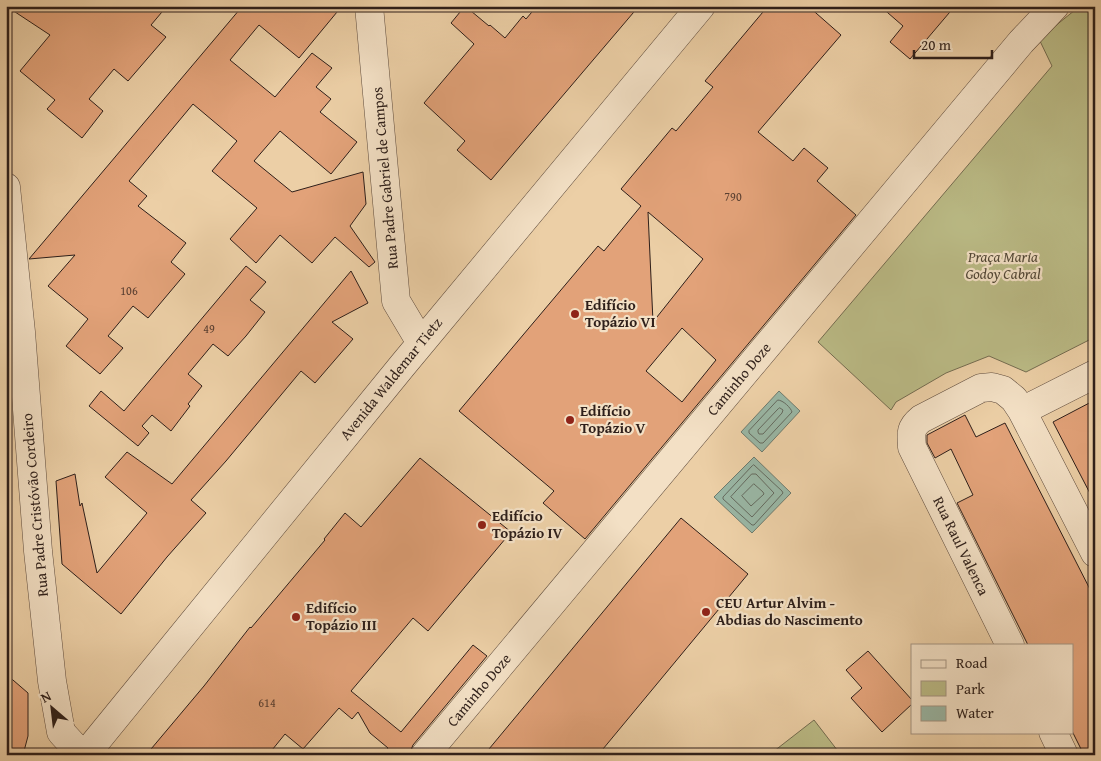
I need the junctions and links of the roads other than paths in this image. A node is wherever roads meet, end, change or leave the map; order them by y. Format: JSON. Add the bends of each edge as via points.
{"nodes":[{"id":1,"x":369,"y":6,"type":"edge"},
{"id":2,"x":701,"y":6,"type":"edge"},
{"id":3,"x":1054,"y":6,"type":"edge"},
{"id":4,"x":6,"y":187,"type":"edge"},
{"id":5,"x":421,"y":343,"type":"junction"},
{"id":6,"x":1095,"y":374,"type":"edge"},
{"id":7,"x":1022,"y":411,"type":"junction"},
{"id":8,"x":1095,"y":554,"type":"edge"},
{"id":9,"x":1010,"y":644,"type":"edge"},
{"id":10,"x":1054,"y":734,"type":"edge"},
{"id":11,"x":83,"y":755,"type":"edge"},
{"id":12,"x":425,"y":755,"type":"edge"},
{"id":13,"x":1064,"y":755,"type":"edge"}],
"edges":[{"from":1,"to":5,"type":"street","name":"Rua Padre Gabriel de Campos","via":[[396,301]]},
{"from":2,"to":5,"type":"street","name":"Avenida Waldemar Tietz"},
{"from":3,"to":12,"type":"street","name":"Caminho Doze"},
{"from":4,"to":11,"type":"street","name":"Rua Padre Cristóvão Cordeiro","via":[[52,681],[61,732]]},
{"from":5,"to":11,"type":"street","name":"Avenida Waldemar Tietz"},
{"from":6,"to":7,"type":"street"},
{"from":7,"to":8,"type":"street"},
{"from":7,"to":9,"type":"street","name":"Rua Raul Valenca","via":[[1003,390],[981,388],[921,419],[914,425],[911,435],[912,447]]},
{"from":10,"to":13,"type":"street"}]}
